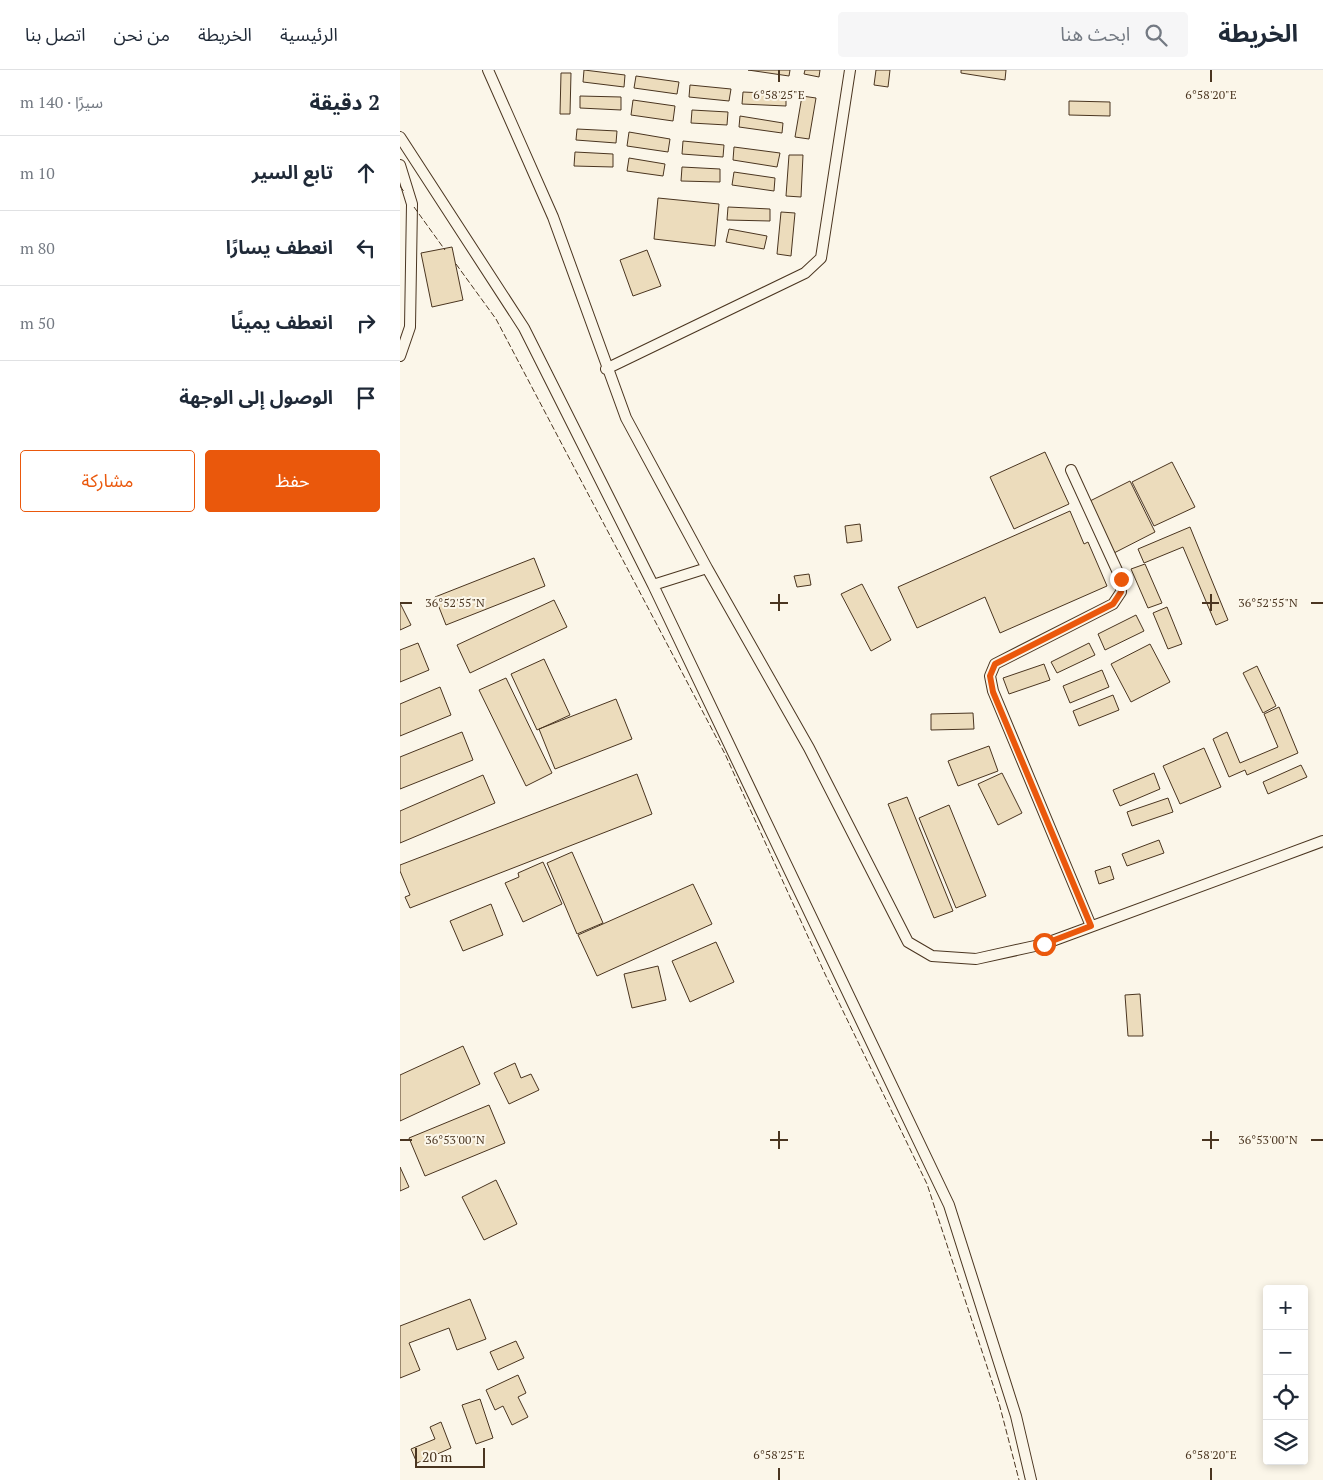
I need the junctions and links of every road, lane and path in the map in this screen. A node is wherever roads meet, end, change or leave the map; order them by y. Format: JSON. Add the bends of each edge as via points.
{"nodes":[{"id":1,"x":488,"y":70,"type":"edge"},
{"id":2,"x":850,"y":70,"type":"edge"},
{"id":3,"x":400,"y":137,"type":"edge"},
{"id":4,"x":400,"y":165,"type":"edge"},
{"id":5,"x":400,"y":356,"type":"edge"},
{"id":6,"x":606,"y":368,"type":"junction"},
{"id":7,"x":1071,"y":470,"type":"dead end"},
{"id":8,"x":707,"y":568,"type":"junction"},
{"id":9,"x":653,"y":585,"type":"junction"},
{"id":10,"x":1323,"y":841,"type":"edge"},
{"id":11,"x":1091,"y":926,"type":"junction"},
{"id":12,"x":1031,"y":1480,"type":"edge"}],
"edges":[{"from":1,"to":6,"type":"lane","via":[[553,217]]},
{"from":2,"to":6,"type":"lane","via":[[822,258],[805,273]]},
{"from":3,"to":9,"type":"lane","via":[[524,328]]},
{"from":4,"to":5,"type":"lane","via":[[412,204],[410,327]]},
{"from":6,"to":8,"type":"lane","via":[[626,418]]},
{"from":7,"to":11,"type":"lane","via":[[1121,579],[1121,592],[1113,604],[995,664],[990,676],[993,692]]},
{"from":8,"to":9,"type":"lane"},
{"from":8,"to":11,"type":"lane","via":[[809,748],[908,942],[932,956],[976,959],[1044,944]]},
{"from":9,"to":12,"type":"lane","via":[[949,1205],[1016,1416]]},
{"from":10,"to":11,"type":"lane"}]}
